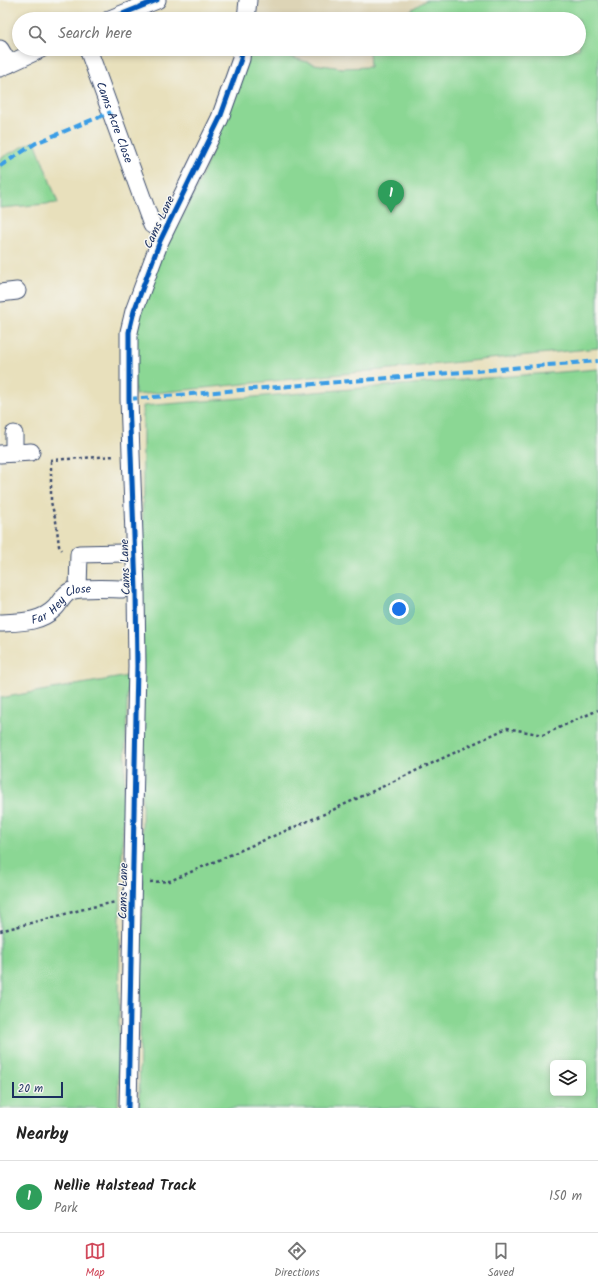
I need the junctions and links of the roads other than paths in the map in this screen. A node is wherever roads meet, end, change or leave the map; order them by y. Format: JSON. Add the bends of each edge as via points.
{"nodes":[{"id":1,"x":156,"y":0,"type":"edge"},
{"id":2,"x":248,"y":0,"type":"edge"},
{"id":3,"x":127,"y":12,"type":"edge"},
{"id":4,"x":247,"y":12,"type":"edge"},
{"id":5,"x":0,"y":49,"type":"edge"},
{"id":6,"x":26,"y":56,"type":"edge"},
{"id":7,"x":91,"y":56,"type":"edge"},
{"id":8,"x":241,"y":56,"type":"edge"},
{"id":9,"x":4,"y":66,"type":"edge"},
{"id":10,"x":152,"y":225,"type":"dead end"},
{"id":11,"x":17,"y":291,"type":"dead end"},
{"id":12,"x":0,"y":293,"type":"edge"},
{"id":13,"x":14,"y":434,"type":"dead end"},
{"id":14,"x":31,"y":452,"type":"road end"},
{"id":15,"x":7,"y":454,"type":"edge"},
{"id":16,"x":123,"y":553,"type":"dead end"},
{"id":17,"x":78,"y":589,"type":"junction"},
{"id":18,"x":123,"y":590,"type":"dead end"},
{"id":19,"x":0,"y":623,"type":"edge"},
{"id":20,"x":128,"y":1108,"type":"edge"}],
"edges":[{"from":1,"to":3,"type":"street"},
{"from":2,"to":4,"type":"street"},
{"from":5,"to":9,"type":"street"},
{"from":6,"to":9,"type":"street"},
{"from":7,"to":10,"type":"street","name":"Cams Acre Close","via":[[148,193]]},
{"from":8,"to":20,"type":"street","name":"Cams Lane","via":[[220,118],[160,241],[134,311],[129,332],[137,666]]},
{"from":11,"to":12,"type":"street"},
{"from":13,"to":15,"type":"street"},
{"from":14,"to":15,"type":"street"},
{"from":16,"to":17,"type":"street","via":[[79,554]]},
{"from":17,"to":18,"type":"street","name":"Far Hey Close"},
{"from":17,"to":19,"type":"street","name":"Far Hey Close","via":[[70,591],[44,617],[29,622]]}]}
